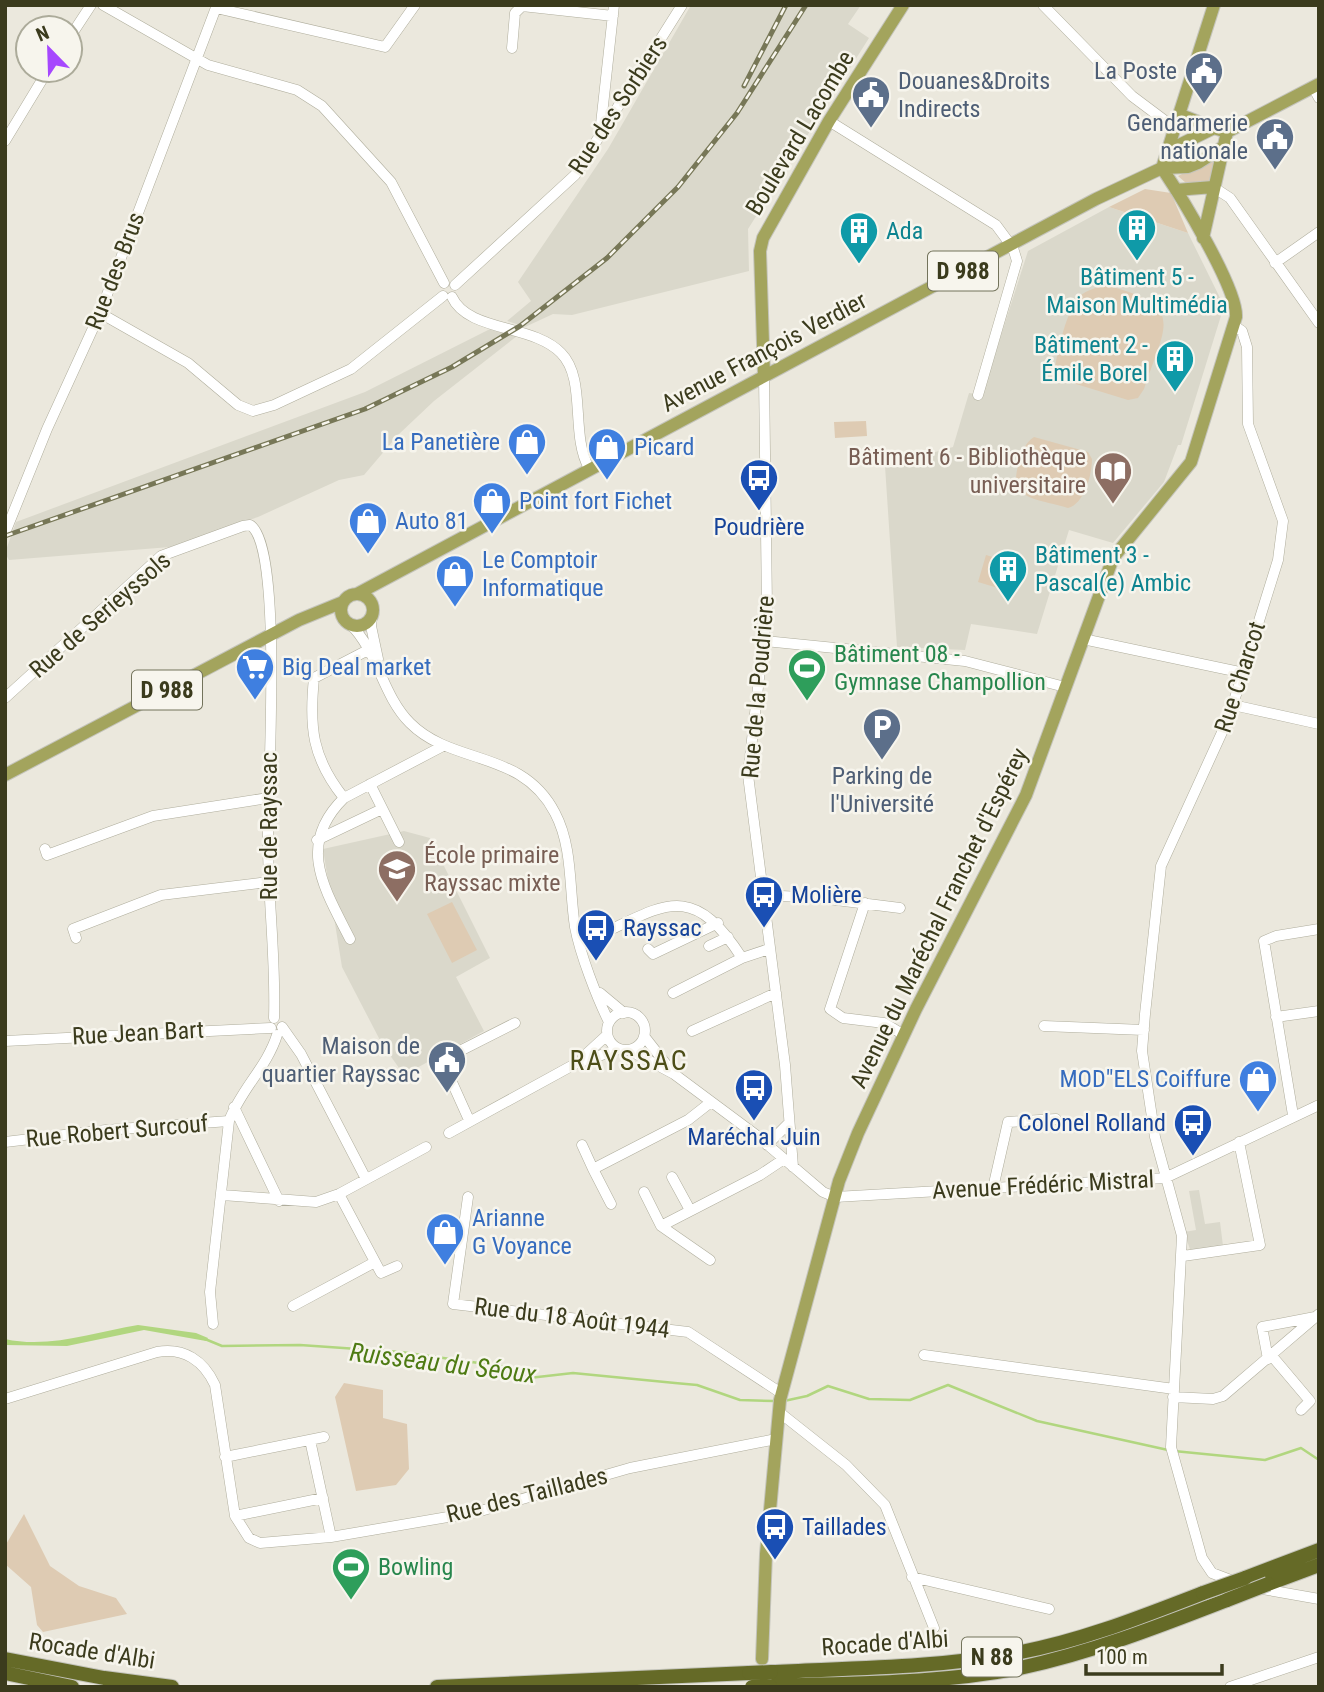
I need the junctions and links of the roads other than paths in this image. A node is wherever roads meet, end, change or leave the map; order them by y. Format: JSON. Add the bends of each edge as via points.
{"nodes":[{"id":1,"x":103,"y":5,"type":"edge"},
{"id":2,"x":415,"y":5,"type":"edge"},
{"id":3,"x":682,"y":5,"type":"edge"},
{"id":4,"x":903,"y":5,"type":"edge"},
{"id":5,"x":1043,"y":5,"type":"edge"},
{"id":6,"x":1214,"y":5,"type":"edge"},
{"id":7,"x":216,"y":7,"type":"edge"},
{"id":8,"x":614,"y":11,"type":"edge"},
{"id":9,"x":512,"y":48,"type":"dead end"},
{"id":10,"x":197,"y":60,"type":"junction"},
{"id":11,"x":40,"y":84,"type":"edge"},
{"id":12,"x":1317,"y":90,"type":"edge"},
{"id":13,"x":604,"y":99,"type":"junction"},
{"id":14,"x":1147,"y":104,"type":"junction"},
{"id":15,"x":621,"y":106,"type":"junction"},
{"id":16,"x":1181,"y":115,"type":"junction"},
{"id":17,"x":829,"y":121,"type":"junction"},
{"id":18,"x":1214,"y":128,"type":"junction"},
{"id":19,"x":1176,"y":129,"type":"junction"},
{"id":20,"x":1227,"y":132,"type":"junction"},
{"id":21,"x":600,"y":137,"type":"junction"},
{"id":22,"x":5,"y":141,"type":"edge"},
{"id":23,"x":1184,"y":142,"type":"junction"},
{"id":24,"x":1223,"y":147,"type":"junction"},
{"id":25,"x":1169,"y":150,"type":"junction"},
{"id":26,"x":1188,"y":167,"type":"junction"},
{"id":27,"x":1162,"y":168,"type":"junction"},
{"id":28,"x":1213,"y":187,"type":"junction"},
{"id":29,"x":1176,"y":190,"type":"junction"},
{"id":30,"x":1319,"y":232,"type":"edge"},
{"id":31,"x":1203,"y":238,"type":"junction"},
{"id":32,"x":1011,"y":246,"type":"junction"},
{"id":33,"x":1275,"y":263,"type":"junction"},
{"id":34,"x":449,"y":284,"type":"junction"},
{"id":35,"x":448,"y":296,"type":"junction"},
{"id":36,"x":100,"y":313,"type":"junction"},
{"id":37,"x":1319,"y":323,"type":"edge"},
{"id":38,"x":1233,"y":325,"type":"junction"},
{"id":39,"x":764,"y":375,"type":"junction"},
{"id":40,"x":978,"y":395,"type":"dead end"},
{"id":41,"x":589,"y":468,"type":"junction"},
{"id":42,"x":5,"y":533,"type":"edge"},
{"id":43,"x":386,"y":576,"type":"junction"},
{"id":44,"x":356,"y":594,"type":"junction"},
{"id":45,"x":371,"y":601,"type":"junction"},
{"id":46,"x":345,"y":614,"type":"junction"},
{"id":47,"x":372,"y":615,"type":"junction"},
{"id":48,"x":272,"y":634,"type":"junction"},
{"id":49,"x":1083,"y":639,"type":"junction"},
{"id":50,"x":765,"y":641,"type":"junction"},
{"id":51,"x":368,"y":650,"type":"junction"},
{"id":52,"x":379,"y":670,"type":"junction"},
{"id":53,"x":1244,"y":673,"type":"junction"},
{"id":54,"x":1065,"y":687,"type":"junction"},
{"id":55,"x":5,"y":698,"type":"edge"},
{"id":56,"x":1233,"y":705,"type":"junction"},
{"id":57,"x":1319,"y":724,"type":"edge"},
{"id":58,"x":443,"y":746,"type":"junction"},
{"id":59,"x":5,"y":775,"type":"edge"},
{"id":60,"x":370,"y":784,"type":"junction"},
{"id":61,"x":344,"y":797,"type":"junction"},
{"id":62,"x":268,"y":798,"type":"junction"},
{"id":63,"x":382,"y":809,"type":"junction"},
{"id":64,"x":317,"y":840,"type":"junction"},
{"id":65,"x":399,"y":842,"type":"dead end"},
{"id":66,"x":45,"y":849,"type":"dead end"},
{"id":67,"x":268,"y":881,"type":"junction"},
{"id":68,"x":762,"y":895,"type":"junction"},
{"id":69,"x":865,"y":904,"type":"junction"},
{"id":70,"x":900,"y":908,"type":"dead end"},
{"id":71,"x":718,"y":923,"type":"junction"},
{"id":72,"x":1319,"y":929,"type":"edge"},
{"id":73,"x":728,"y":937,"type":"junction"},
{"id":74,"x":76,"y":938,"type":"dead end"},
{"id":75,"x":350,"y":939,"type":"dead end"},
{"id":76,"x":578,"y":940,"type":"junction"},
{"id":77,"x":709,"y":946,"type":"dead end"},
{"id":78,"x":648,"y":949,"type":"dead end"},
{"id":79,"x":769,"y":949,"type":"junction"},
{"id":80,"x":742,"y":958,"type":"junction"},
{"id":81,"x":598,"y":991,"type":"junction"},
{"id":82,"x":673,"y":993,"type":"dead end"},
{"id":83,"x":776,"y":993,"type":"junction"},
{"id":84,"x":1319,"y":1011,"type":"edge"},
{"id":85,"x":624,"y":1013,"type":"junction"},
{"id":86,"x":1276,"y":1017,"type":"junction"},
{"id":87,"x":609,"y":1022,"type":"junction"},
{"id":88,"x":515,"y":1023,"type":"dead end"},
{"id":89,"x":1044,"y":1026,"type":"dead end"},
{"id":90,"x":276,"y":1027,"type":"junction"},
{"id":91,"x":1144,"y":1030,"type":"junction"},
{"id":92,"x":692,"y":1031,"type":"dead end"},
{"id":93,"x":607,"y":1035,"type":"junction"},
{"id":94,"x":904,"y":1035,"type":"junction"},
{"id":95,"x":644,"y":1036,"type":"junction"},
{"id":96,"x":5,"y":1041,"type":"edge"},
{"id":97,"x":624,"y":1049,"type":"junction"},
{"id":98,"x":575,"y":1064,"type":"junction"},
{"id":99,"x":674,"y":1074,"type":"junction"},
{"id":100,"x":711,"y":1102,"type":"junction"},
{"id":101,"x":1319,"y":1105,"type":"edge"},
{"id":102,"x":234,"y":1107,"type":"junction"},
{"id":103,"x":1293,"y":1115,"type":"junction"},
{"id":104,"x":469,"y":1119,"type":"junction"},
{"id":105,"x":1056,"y":1119,"type":"dead end"},
{"id":106,"x":229,"y":1121,"type":"junction"},
{"id":107,"x":789,"y":1123,"type":"junction"},
{"id":108,"x":449,"y":1133,"type":"dead end"},
{"id":109,"x":5,"y":1142,"type":"edge"},
{"id":110,"x":1239,"y":1142,"type":"junction"},
{"id":111,"x":582,"y":1145,"type":"dead end"},
{"id":112,"x":767,"y":1145,"type":"junction"},
{"id":113,"x":426,"y":1147,"type":"dead end"},
{"id":114,"x":784,"y":1159,"type":"junction"},
{"id":115,"x":793,"y":1167,"type":"junction"},
{"id":116,"x":593,"y":1169,"type":"junction"},
{"id":117,"x":673,"y":1177,"type":"dead end"},
{"id":118,"x":1165,"y":1178,"type":"junction"},
{"id":119,"x":366,"y":1179,"type":"junction"},
{"id":120,"x":993,"y":1188,"type":"junction"},
{"id":121,"x":644,"y":1192,"type":"dead end"},
{"id":122,"x":339,"y":1194,"type":"junction"},
{"id":123,"x":222,"y":1195,"type":"junction"},
{"id":124,"x":468,"y":1197,"type":"dead end"},
{"id":125,"x":835,"y":1197,"type":"junction"},
{"id":126,"x":279,"y":1201,"type":"junction"},
{"id":127,"x":611,"y":1204,"type":"dead end"},
{"id":128,"x":690,"y":1210,"type":"junction"},
{"id":129,"x":661,"y":1226,"type":"junction"},
{"id":130,"x":1183,"y":1256,"type":"junction"},
{"id":131,"x":710,"y":1260,"type":"dead end"},
{"id":132,"x":375,"y":1262,"type":"junction"},
{"id":133,"x":397,"y":1266,"type":"dead end"},
{"id":134,"x":293,"y":1307,"type":"dead end"},
{"id":135,"x":1318,"y":1315,"type":"edge"},
{"id":136,"x":213,"y":1324,"type":"dead end"},
{"id":137,"x":924,"y":1355,"type":"dead end"},
{"id":138,"x":1270,"y":1358,"type":"junction"},
{"id":139,"x":1173,"y":1393,"type":"junction"},
{"id":140,"x":5,"y":1399,"type":"edge"},
{"id":141,"x":780,"y":1402,"type":"junction"},
{"id":142,"x":1301,"y":1410,"type":"dead end"},
{"id":143,"x":324,"y":1437,"type":"dead end"},
{"id":144,"x":776,"y":1439,"type":"junction"},
{"id":145,"x":310,"y":1440,"type":"junction"},
{"id":146,"x":225,"y":1457,"type":"junction"},
{"id":147,"x":323,"y":1498,"type":"junction"},
{"id":148,"x":235,"y":1516,"type":"junction"},
{"id":149,"x":331,"y":1536,"type":"junction"},
{"id":150,"x":1319,"y":1550,"type":"edge"},
{"id":151,"x":1319,"y":1564,"type":"edge"},
{"id":152,"x":912,"y":1577,"type":"junction"},
{"id":153,"x":1273,"y":1588,"type":"junction"},
{"id":154,"x":1319,"y":1599,"type":"edge"},
{"id":155,"x":1049,"y":1609,"type":"dead end"},
{"id":156,"x":933,"y":1628,"type":"dead end"},
{"id":157,"x":1319,"y":1657,"type":"edge"},
{"id":158,"x":5,"y":1659,"type":"edge"},
{"id":159,"x":762,"y":1659,"type":"dead end"},
{"id":160,"x":5,"y":1673,"type":"edge"},
{"id":161,"x":770,"y":1679,"type":"edge"},
{"id":162,"x":751,"y":1680,"type":"edge"},
{"id":163,"x":1250,"y":1684,"type":"edge"},
{"id":164,"x":72,"y":1687,"type":"edge"},
{"id":165,"x":172,"y":1687,"type":"edge"},
{"id":166,"x":437,"y":1687,"type":"edge"},
{"id":167,"x":1230,"y":1687,"type":"edge"}],
"edges":[{"from":1,"to":10,"type":"street"},
{"from":2,"to":7,"type":"street","via":[[385,47]]},
{"from":3,"to":15,"type":"street","name":"Rue des Sorbiers"},
{"from":4,"to":17,"type":"main road","name":"Boulevard Lacombe"},
{"from":5,"to":14,"type":"street","via":[[1132,96]]},
{"from":6,"to":16,"type":"main road"},
{"from":7,"to":10,"type":"street","name":"Rue des Brus"},
{"from":8,"to":9,"type":"street","via":[[522,6],[515,13]]},
{"from":8,"to":13,"type":"street"},
{"from":10,"to":34,"type":"street","via":[[297,90],[322,106],[391,182]]},
{"from":10,"to":36,"type":"street","name":"Rue des Brus"},
{"from":11,"to":22,"type":"street"},
{"from":12,"to":20,"type":"main road"},
{"from":13,"to":15,"type":"street"},
{"from":13,"to":21,"type":"street"},
{"from":14,"to":16,"type":"street"},
{"from":14,"to":19,"type":"street"},
{"from":15,"to":21,"type":"street","name":"Rue des Sorbiers"},
{"from":16,"to":18,"type":"main road"},
{"from":16,"to":19,"type":"main road"},
{"from":16,"to":23,"type":"main road"},
{"from":17,"to":32,"type":"street","via":[[996,225]]},
{"from":17,"to":39,"type":"main road","name":"Boulevard Lacombe","via":[[763,238]]},
{"from":18,"to":20,"type":"main road"},
{"from":18,"to":23,"type":"main road"},
{"from":19,"to":25,"type":"main road"},
{"from":20,"to":24,"type":"main road"},
{"from":21,"to":34,"type":"street","name":"Rue des Sorbiers","via":[[576,175]]},
{"from":23,"to":25,"type":"main road"},
{"from":23,"to":26,"type":"main road"},
{"from":24,"to":26,"type":"main road"},
{"from":24,"to":28,"type":"main road"},
{"from":25,"to":27,"type":"main road"},
{"from":26,"to":27,"type":"main road"},
{"from":27,"to":29,"type":"main road","name":"Avenue du Maréchal Franchet d'Espérey"},
{"from":27,"to":32,"type":"main road","name":"Avenue François Verdier","number":"D 988"},
{"from":28,"to":29,"type":"main road"},
{"from":28,"to":31,"type":"main road"},
{"from":28,"to":33,"type":"street","via":[[1230,198]]},
{"from":29,"to":31,"type":"main road","name":"Avenue du Maréchal Franchet d'Espérey"},
{"from":30,"to":33,"type":"street"},
{"from":31,"to":38,"type":"main road","name":"Avenue du Maréchal Franchet d'Espérey","via":[[1237,309]]},
{"from":32,"to":39,"type":"main road","name":"Avenue François Verdier","number":"D 988"},
{"from":32,"to":40,"type":"street","via":[[1017,261]]},
{"from":33,"to":37,"type":"street"},
{"from":34,"to":35,"type":"street","via":[[456,290]]},
{"from":35,"to":36,"type":"street","via":[[351,369],[253,411],[238,405],[188,362]]},
{"from":35,"to":41,"type":"street","via":[[463,312],[538,338],[561,353],[572,372],[581,447]]},
{"from":36,"to":42,"type":"street","name":"Rue des Brus"},
{"from":38,"to":49,"type":"main road","name":"Avenue du Maréchal Franchet d'Espérey","via":[[1191,461],[1113,558]]},
{"from":38,"to":53,"type":"street","name":"Rue Charcot","via":[[1242,331],[1247,347],[1248,424],[1283,521],[1278,559]]},
{"from":39,"to":41,"type":"main road","name":"Avenue François Verdier","number":"D 988"},
{"from":39,"to":50,"type":"street","name":"Rue de la Poudrière"},
{"from":41,"to":43,"type":"main road","name":"Avenue François Verdier","number":"D 988"},
{"from":43,"to":44,"type":"main road","name":"Avenue François Verdier","number":"D 988"},
{"from":43,"to":45,"type":"main road"},
{"from":44,"to":45,"type":"main road"},
{"from":44,"to":46,"type":"main road","name":"Avenue François Verdier"},
{"from":45,"to":47,"type":"main road"},
{"from":46,"to":47,"type":"main road","via":[[366,624]]},
{"from":46,"to":48,"type":"main road","number":"D 988","via":[[330,608]]},
{"from":46,"to":51,"type":"street"},
{"from":47,"to":52,"type":"street"},
{"from":48,"to":55,"type":"street","name":"Rue de Serieyssols","via":[[263,545],[257,529],[243,526],[161,556]]},
{"from":48,"to":59,"type":"main road","number":"D 988"},
{"from":48,"to":62,"type":"street","name":"Rue de Rayssac"},
{"from":49,"to":53,"type":"street"},
{"from":49,"to":54,"type":"main road","name":"Avenue du Maréchal Franchet d'Espérey"},
{"from":50,"to":54,"type":"street","via":[[965,660]]},
{"from":50,"to":68,"type":"street","name":"Rue de la Poudrière","via":[[748,775]]},
{"from":51,"to":52,"type":"street"},
{"from":51,"to":61,"type":"street","via":[[314,678],[313,741],[327,774]]},
{"from":52,"to":58,"type":"street","via":[[409,722]]},
{"from":53,"to":56,"type":"street","name":"Rue Charcot"},
{"from":54,"to":94,"type":"main road","name":"Avenue du Maréchal Franchet d'Espérey","via":[[1026,795]]},
{"from":56,"to":57,"type":"street"},
{"from":56,"to":91,"type":"street","name":"Rue Charcot","via":[[1161,866]]},
{"from":58,"to":60,"type":"street"},
{"from":58,"to":76,"type":"street","via":[[491,759],[525,777],[544,794],[565,838]]},
{"from":60,"to":61,"type":"street"},
{"from":60,"to":63,"type":"street"},
{"from":61,"to":64,"type":"street","via":[[326,818]]},
{"from":62,"to":66,"type":"street","via":[[153,816],[47,855]]},
{"from":62,"to":67,"type":"street","name":"Rue de Rayssac"},
{"from":63,"to":64,"type":"street"},
{"from":63,"to":65,"type":"street"},
{"from":64,"to":75,"type":"street","via":[[320,871]]},
{"from":67,"to":74,"type":"street","via":[[161,895],[73,929]]},
{"from":67,"to":90,"type":"street","name":"Rue de Rayssac"},
{"from":68,"to":69,"type":"street"},
{"from":68,"to":79,"type":"street","name":"Rue de la Poudrière"},
{"from":69,"to":70,"type":"street"},
{"from":69,"to":94,"type":"street","via":[[830,1009],[843,1018],[884,1023]]},
{"from":71,"to":73,"type":"street"},
{"from":71,"to":76,"type":"street","via":[[697,910],[660,906],[588,940]]},
{"from":71,"to":78,"type":"street","via":[[653,954]]},
{"from":72,"to":86,"type":"street","via":[[1264,941]]},
{"from":73,"to":77,"type":"street"},
{"from":73,"to":80,"type":"street"},
{"from":76,"to":81,"type":"street"},
{"from":79,"to":80,"type":"street"},
{"from":79,"to":83,"type":"street","name":"Rue de la Poudrière"},
{"from":80,"to":82,"type":"street"},
{"from":81,"to":85,"type":"street"},
{"from":81,"to":87,"type":"street"},
{"from":83,"to":92,"type":"street"},
{"from":83,"to":107,"type":"street","name":"Rue de la Poudrière"},
{"from":84,"to":86,"type":"street"},
{"from":85,"to":87,"type":"street"},
{"from":85,"to":95,"type":"street","via":[[640,1019]]},
{"from":86,"to":103,"type":"street"},
{"from":87,"to":93,"type":"street"},
{"from":88,"to":104,"type":"street","via":[[442,1060]]},
{"from":89,"to":91,"type":"street"},
{"from":90,"to":96,"type":"street","name":"Rue Jean Bart"},
{"from":90,"to":102,"type":"street","name":"Rue de Rayssac","via":[[271,1055]]},
{"from":90,"to":119,"type":"street","via":[[301,1054]]},
{"from":91,"to":118,"type":"street","name":"Rue Charcot","via":[[1142,1051]]},
{"from":93,"to":97,"type":"street"},
{"from":93,"to":98,"type":"street"},
{"from":94,"to":125,"type":"main road","name":"Avenue du Maréchal Franchet d'Espérey","via":[[858,1133]]},
{"from":95,"to":97,"type":"street","via":[[638,1045]]},
{"from":95,"to":99,"type":"street"},
{"from":97,"to":98,"type":"street"},
{"from":97,"to":99,"type":"street"},
{"from":98,"to":104,"type":"street"},
{"from":99,"to":100,"type":"street"},
{"from":100,"to":112,"type":"street"},
{"from":100,"to":116,"type":"street","via":[[688,1120]]},
{"from":101,"to":103,"type":"street","name":"Avenue Frédéric Mistral"},
{"from":102,"to":106,"type":"street","name":"Rue de Rayssac"},
{"from":102,"to":126,"type":"street"},
{"from":103,"to":110,"type":"street","name":"Avenue Frédéric Mistral"},
{"from":104,"to":108,"type":"street"},
{"from":105,"to":120,"type":"street","via":[[1008,1122]]},
{"from":106,"to":109,"type":"street","name":"Rue Robert Surcouf"},
{"from":106,"to":123,"type":"street","name":"Rue de Rayssac"},
{"from":107,"to":112,"type":"street"},
{"from":107,"to":115,"type":"street","name":"Rue de la Poudrière"},
{"from":110,"to":118,"type":"street","name":"Avenue Frédéric Mistral"},
{"from":110,"to":130,"type":"street","via":[[1259,1245]]},
{"from":111,"to":116,"type":"street"},
{"from":112,"to":114,"type":"street"},
{"from":113,"to":119,"type":"street"},
{"from":114,"to":115,"type":"street"},
{"from":114,"to":128,"type":"street"},
{"from":115,"to":125,"type":"street"},
{"from":116,"to":127,"type":"street"},
{"from":117,"to":128,"type":"street"},
{"from":118,"to":120,"type":"street","name":"Avenue Frédéric Mistral"},
{"from":118,"to":130,"type":"street","name":"Rue Charcot","via":[[1182,1236]]},
{"from":119,"to":122,"type":"street"},
{"from":120,"to":125,"type":"street","name":"Avenue Frédéric Mistral"},
{"from":121,"to":129,"type":"street"},
{"from":122,"to":126,"type":"street","via":[[316,1202]]},
{"from":122,"to":132,"type":"street"},
{"from":123,"to":126,"type":"street"},
{"from":123,"to":136,"type":"street","name":"Rue de Rayssac","via":[[210,1292]]},
{"from":124,"to":141,"type":"street","name":"Rue du 18 Août 1944","via":[[453,1304],[688,1332]]},
{"from":125,"to":141,"type":"main road","name":"Avenue du Maréchal Franchet d'Espérey"},
{"from":128,"to":129,"type":"street"},
{"from":129,"to":131,"type":"street"},
{"from":130,"to":139,"type":"street","name":"Rue Charcot"},
{"from":132,"to":133,"type":"street","via":[[381,1273]]},
{"from":132,"to":134,"type":"street"},
{"from":135,"to":138,"type":"street"},
{"from":135,"to":138,"type":"street","via":[[1262,1327]]},
{"from":137,"to":139,"type":"street"},
{"from":138,"to":139,"type":"street","via":[[1223,1396],[1213,1399]]},
{"from":138,"to":142,"type":"street","via":[[1310,1401]]},
{"from":139,"to":153,"type":"street","name":"Rue Charcot","via":[[1171,1449],[1208,1568],[1220,1578]]},
{"from":140,"to":146,"type":"street","via":[[157,1352],[180,1352],[200,1362],[215,1385]]},
{"from":141,"to":144,"type":"main road","name":"Avenue du Maréchal Franchet d'Espérey"},
{"from":141,"to":152,"type":"street","via":[[884,1505]]},
{"from":143,"to":145,"type":"street"},
{"from":144,"to":149,"type":"street","name":"Rue des Taillades","via":[[630,1468],[477,1512]]},
{"from":144,"to":159,"type":"main road","name":"Avenue du Maréchal Franchet d'Espérey"},
{"from":145,"to":146,"type":"street"},
{"from":145,"to":147,"type":"street"},
{"from":146,"to":148,"type":"street"},
{"from":147,"to":148,"type":"street"},
{"from":147,"to":149,"type":"street"},
{"from":148,"to":149,"type":"street","name":"Rue des Taillades","via":[[249,1538],[260,1543]]},
{"from":150,"to":161,"type":"highway","name":"Rocade d'Albi","number":"N 88","bridge":true,"via":[[1106,1629],[1022,1652]]},
{"from":151,"to":153,"type":"highway","name":"Rocade d'Albi","number":"N 88"},
{"from":152,"to":155,"type":"street"},
{"from":152,"to":156,"type":"street"},
{"from":153,"to":154,"type":"street","name":"Rue Charcot"},
{"from":153,"to":161,"type":"highway","name":"Rocade d'Albi","number":"N 88","bridge":true,"via":[[1084,1652],[1021,1667],[904,1681]]},
{"from":157,"to":163,"type":"street"},
{"from":158,"to":165,"type":"highway","name":"Rocade d'Albi"},
{"from":160,"to":164,"type":"highway","name":"Rocade d'Albi"},
{"from":161,"to":162,"type":"highway","name":"Rocade d'Albi","number":"N 88","bridge":true},
{"from":162,"to":166,"type":"highway","name":"Rocade d'Albi","number":"N 88"},
{"from":163,"to":167,"type":"street"}]}
